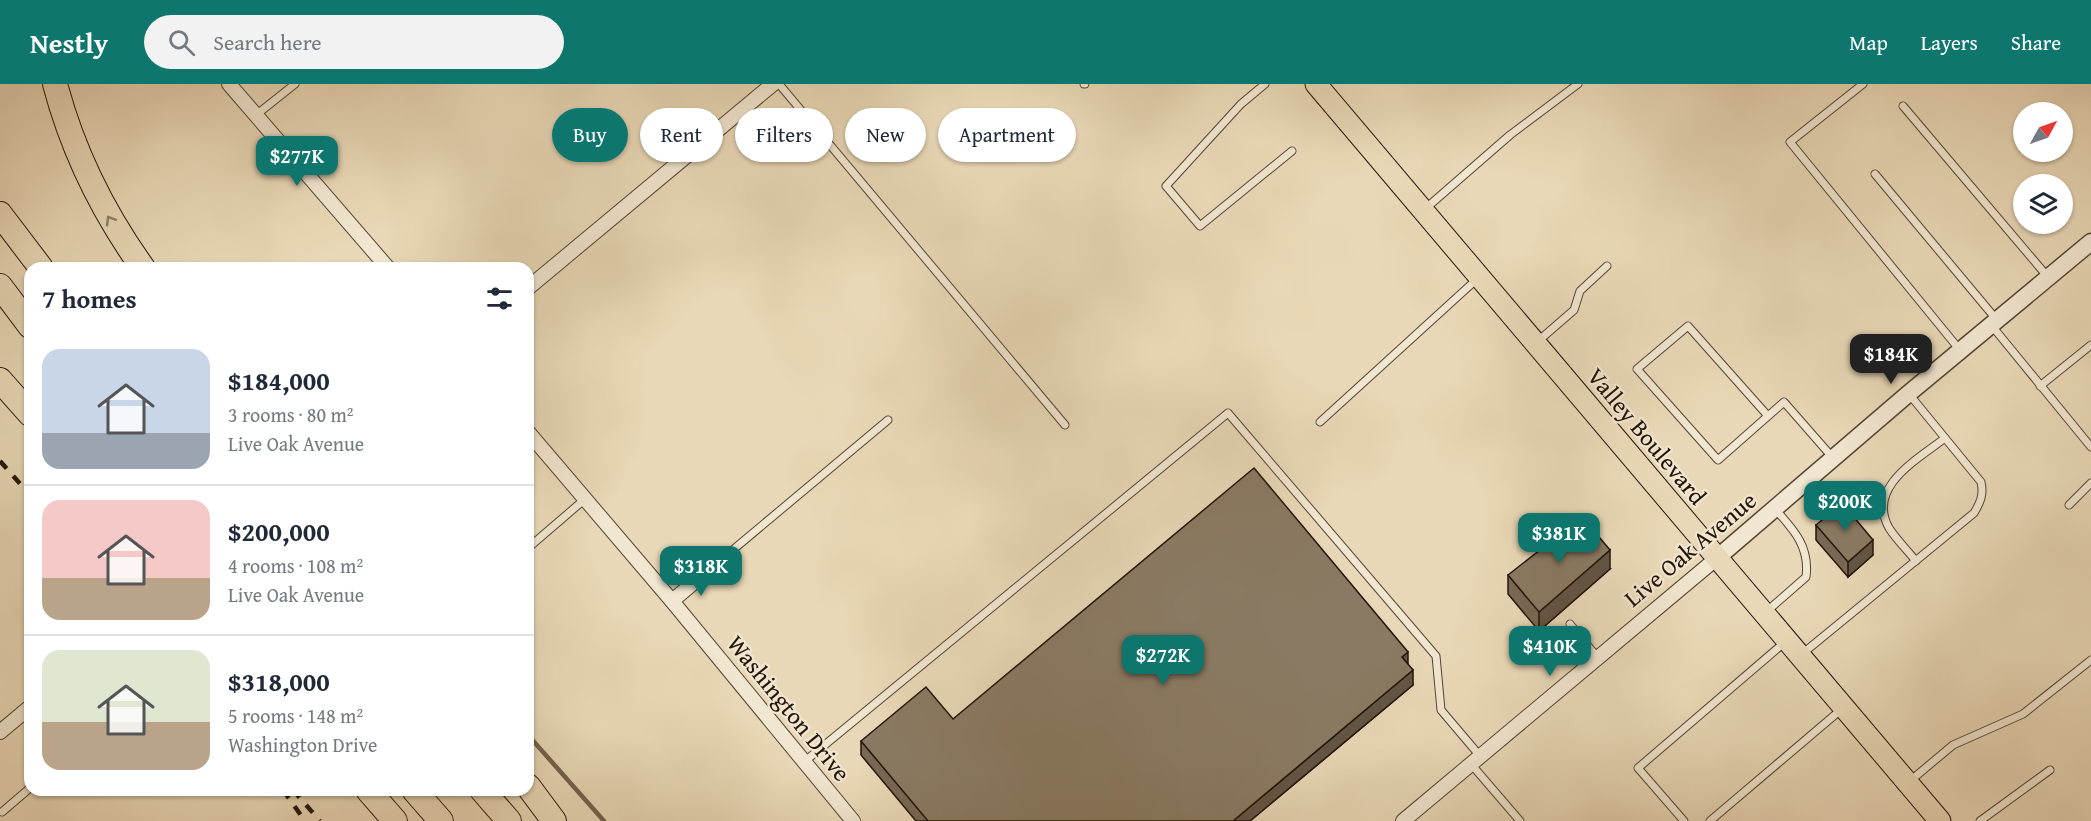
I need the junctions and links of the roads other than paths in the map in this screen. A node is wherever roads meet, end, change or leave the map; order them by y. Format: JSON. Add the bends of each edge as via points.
{"nodes":[{"id":1,"x":55,"y":84,"type":"edge"},
{"id":2,"x":229,"y":84,"type":"edge"},
{"id":3,"x":294,"y":84,"type":"edge"},
{"id":4,"x":773,"y":84,"type":"edge"},
{"id":5,"x":779,"y":84,"type":"edge"},
{"id":6,"x":1265,"y":84,"type":"edge"},
{"id":7,"x":1316,"y":84,"type":"edge"},
{"id":8,"x":1578,"y":84,"type":"edge"},
{"id":9,"x":1863,"y":84,"type":"edge"},
{"id":10,"x":1903,"y":106,"type":"dead end"},
{"id":11,"x":256,"y":116,"type":"junction"},
{"id":12,"x":1292,"y":151,"type":"dead end"},
{"id":13,"x":1875,"y":174,"type":"dead end"},
{"id":14,"x":1423,"y":211,"type":"junction"},
{"id":15,"x":0,"y":214,"type":"edge"},
{"id":16,"x":2091,"y":242,"type":"edge"},
{"id":17,"x":36,"y":262,"type":"edge"},
{"id":18,"x":139,"y":262,"type":"edge"},
{"id":19,"x":383,"y":262,"type":"edge"},
{"id":20,"x":1607,"y":266,"type":"dead end"},
{"id":21,"x":1479,"y":278,"type":"junction"},
{"id":22,"x":2049,"y":278,"type":"junction"},
{"id":23,"x":534,"y":283,"type":"edge"},
{"id":24,"x":0,"y":286,"type":"edge"},
{"id":25,"x":24,"y":318,"type":"edge"},
{"id":26,"x":1995,"y":323,"type":"junction"},
{"id":27,"x":1535,"y":344,"type":"junction"},
{"id":28,"x":2091,"y":345,"type":"edge"},
{"id":29,"x":1961,"y":351,"type":"junction"},
{"id":30,"x":0,"y":380,"type":"edge"},
{"id":31,"x":2040,"y":386,"type":"junction"},
{"id":32,"x":1908,"y":394,"type":"junction"},
{"id":33,"x":24,"y":407,"type":"edge"},
{"id":34,"x":1768,"y":416,"type":"junction"},
{"id":35,"x":888,"y":420,"type":"dead end"},
{"id":36,"x":1320,"y":422,"type":"dead end"},
{"id":37,"x":1065,"y":425,"type":"dead end"},
{"id":38,"x":1945,"y":438,"type":"junction"},
{"id":39,"x":534,"y":439,"type":"edge"},
{"id":40,"x":2091,"y":447,"type":"edge"},
{"id":41,"x":1833,"y":458,"type":"junction"},
{"id":42,"x":2091,"y":483,"type":"edge"},
{"id":43,"x":585,"y":499,"type":"junction"},
{"id":44,"x":2069,"y":505,"type":"dead end"},
{"id":45,"x":1775,"y":509,"type":"junction"},
{"id":46,"x":534,"y":543,"type":"edge"},
{"id":47,"x":1717,"y":558,"type":"junction"},
{"id":48,"x":1916,"y":561,"type":"junction"},
{"id":49,"x":710,"y":569,"type":"joint"},
{"id":50,"x":672,"y":601,"type":"junction"},
{"id":51,"x":1764,"y":613,"type":"junction"},
{"id":52,"x":1570,"y":624,"type":"dead end"},
{"id":53,"x":1793,"y":648,"type":"junction"},
{"id":54,"x":1598,"y":658,"type":"junction"},
{"id":55,"x":2091,"y":660,"type":"edge"},
{"id":56,"x":1843,"y":707,"type":"junction"},
{"id":57,"x":24,"y":712,"type":"edge"},
{"id":58,"x":0,"y":732,"type":"edge"},
{"id":59,"x":1476,"y":760,"type":"junction"},
{"id":60,"x":804,"y":762,"type":"junction"},
{"id":61,"x":2050,"y":770,"type":"dead end"},
{"id":62,"x":1908,"y":783,"type":"junction"},
{"id":63,"x":24,"y":793,"type":"edge"},
{"id":64,"x":534,"y":794,"type":"edge"},
{"id":65,"x":373,"y":796,"type":"edge"},
{"id":66,"x":419,"y":796,"type":"edge"},
{"id":67,"x":487,"y":796,"type":"edge"},
{"id":68,"x":2,"y":812,"type":"dead end"},
{"id":69,"x":395,"y":821,"type":"edge"},
{"id":70,"x":441,"y":821,"type":"edge"},
{"id":71,"x":509,"y":821,"type":"edge"},
{"id":72,"x":554,"y":821,"type":"edge"},
{"id":73,"x":853,"y":821,"type":"edge"},
{"id":74,"x":1402,"y":821,"type":"edge"},
{"id":75,"x":1520,"y":821,"type":"edge"},
{"id":76,"x":1684,"y":821,"type":"edge"},
{"id":77,"x":1710,"y":821,"type":"edge"},
{"id":78,"x":1940,"y":821,"type":"edge"},
{"id":79,"x":1980,"y":821,"type":"edge"}],
"edges":[{"from":18,"to":1,"type":"highway","one_way":true,"via":[[92,186]]},
{"from":2,"to":11,"type":"street"},
{"from":3,"to":11,"type":"lane"},
{"from":4,"to":23,"type":"street"},
{"from":5,"to":37,"type":"lane"},
{"from":6,"to":12,"type":"lane","via":[[1241,104],[1166,186],[1200,226]]},
{"from":7,"to":14,"type":"main road","name":"Valley Boulevard"},
{"from":8,"to":14,"type":"lane","via":[[1510,135]]},
{"from":9,"to":29,"type":"lane","via":[[1790,142]]},
{"from":10,"to":22,"type":"lane"},
{"from":11,"to":19,"type":"street"},
{"from":13,"to":26,"type":"lane"},
{"from":14,"to":21,"type":"main road","name":"Valley Boulevard"},
{"from":15,"to":17,"type":"highway"},
{"from":16,"to":22,"type":"street","name":"Live Oak Avenue"},
{"from":20,"to":27,"type":"lane","via":[[1580,291],[1574,310]]},
{"from":21,"to":27,"type":"main road","name":"Valley Boulevard"},
{"from":21,"to":36,"type":"lane"},
{"from":22,"to":26,"type":"street","name":"Live Oak Avenue"},
{"from":24,"to":25,"type":"highway"},
{"from":26,"to":29,"type":"street","name":"Live Oak Avenue"},
{"from":26,"to":31,"type":"lane"},
{"from":27,"to":47,"type":"main road","name":"Valley Boulevard"},
{"from":28,"to":31,"type":"lane"},
{"from":29,"to":32,"type":"street","name":"Live Oak Avenue"},
{"from":30,"to":33,"type":"highway"},
{"from":31,"to":40,"type":"lane"},
{"from":32,"to":38,"type":"lane"},
{"from":32,"to":41,"type":"street","name":"Live Oak Avenue"},
{"from":34,"to":34,"type":"lane","via":[[1718,460],[1638,369],[1688,326]]},
{"from":34,"to":41,"type":"lane","via":[[1784,402]]},
{"from":35,"to":49,"type":"lane"},
{"from":38,"to":48,"type":"lane","via":[[1891,482],[1883,496],[1888,527]]},
{"from":38,"to":48,"type":"lane","via":[[1981,482],[1983,492],[1974,513]]},
{"from":39,"to":43,"type":"street","name":"Washington Drive"},
{"from":41,"to":45,"type":"street","name":"Live Oak Avenue"},
{"from":42,"to":44,"type":"lane"},
{"from":43,"to":46,"type":"lane"},
{"from":43,"to":50,"type":"street","name":"Washington Drive"},
{"from":45,"to":47,"type":"street","name":"Live Oak Avenue"},
{"from":45,"to":51,"type":"lane","via":[[1805,549],[1806,577]]},
{"from":47,"to":51,"type":"main road","name":"Valley Boulevard"},
{"from":47,"to":54,"type":"street","name":"Live Oak Avenue"},
{"from":48,"to":53,"type":"lane"},
{"from":49,"to":50,"type":"street"},
{"from":50,"to":60,"type":"street","name":"Washington Drive"},
{"from":51,"to":53,"type":"main road","name":"Valley Boulevard"},
{"from":52,"to":54,"type":"lane"},
{"from":53,"to":56,"type":"main road","name":"Valley Boulevard"},
{"from":53,"to":76,"type":"lane","via":[[1638,768]]},
{"from":54,"to":59,"type":"street","name":"Live Oak Avenue"},
{"from":55,"to":62,"type":"lane","via":[[2024,714],[1953,745]]},
{"from":56,"to":62,"type":"main road","name":"Valley Boulevard"},
{"from":56,"to":77,"type":"lane"},
{"from":57,"to":58,"type":"street"},
{"from":59,"to":60,"type":"lane","via":[[1441,710],[1436,656],[1228,413]]},
{"from":59,"to":74,"type":"street","name":"Live Oak Avenue"},
{"from":59,"to":75,"type":"lane"},
{"from":60,"to":73,"type":"street","name":"Washington Drive"},
{"from":61,"to":79,"type":"lane"},
{"from":62,"to":78,"type":"main road","name":"Valley Boulevard"},
{"from":63,"to":68,"type":"lane"},
{"from":64,"to":72,"type":"highway"},
{"from":65,"to":69,"type":"highway"},
{"from":66,"to":70,"type":"highway"},
{"from":67,"to":71,"type":"highway"}]}
